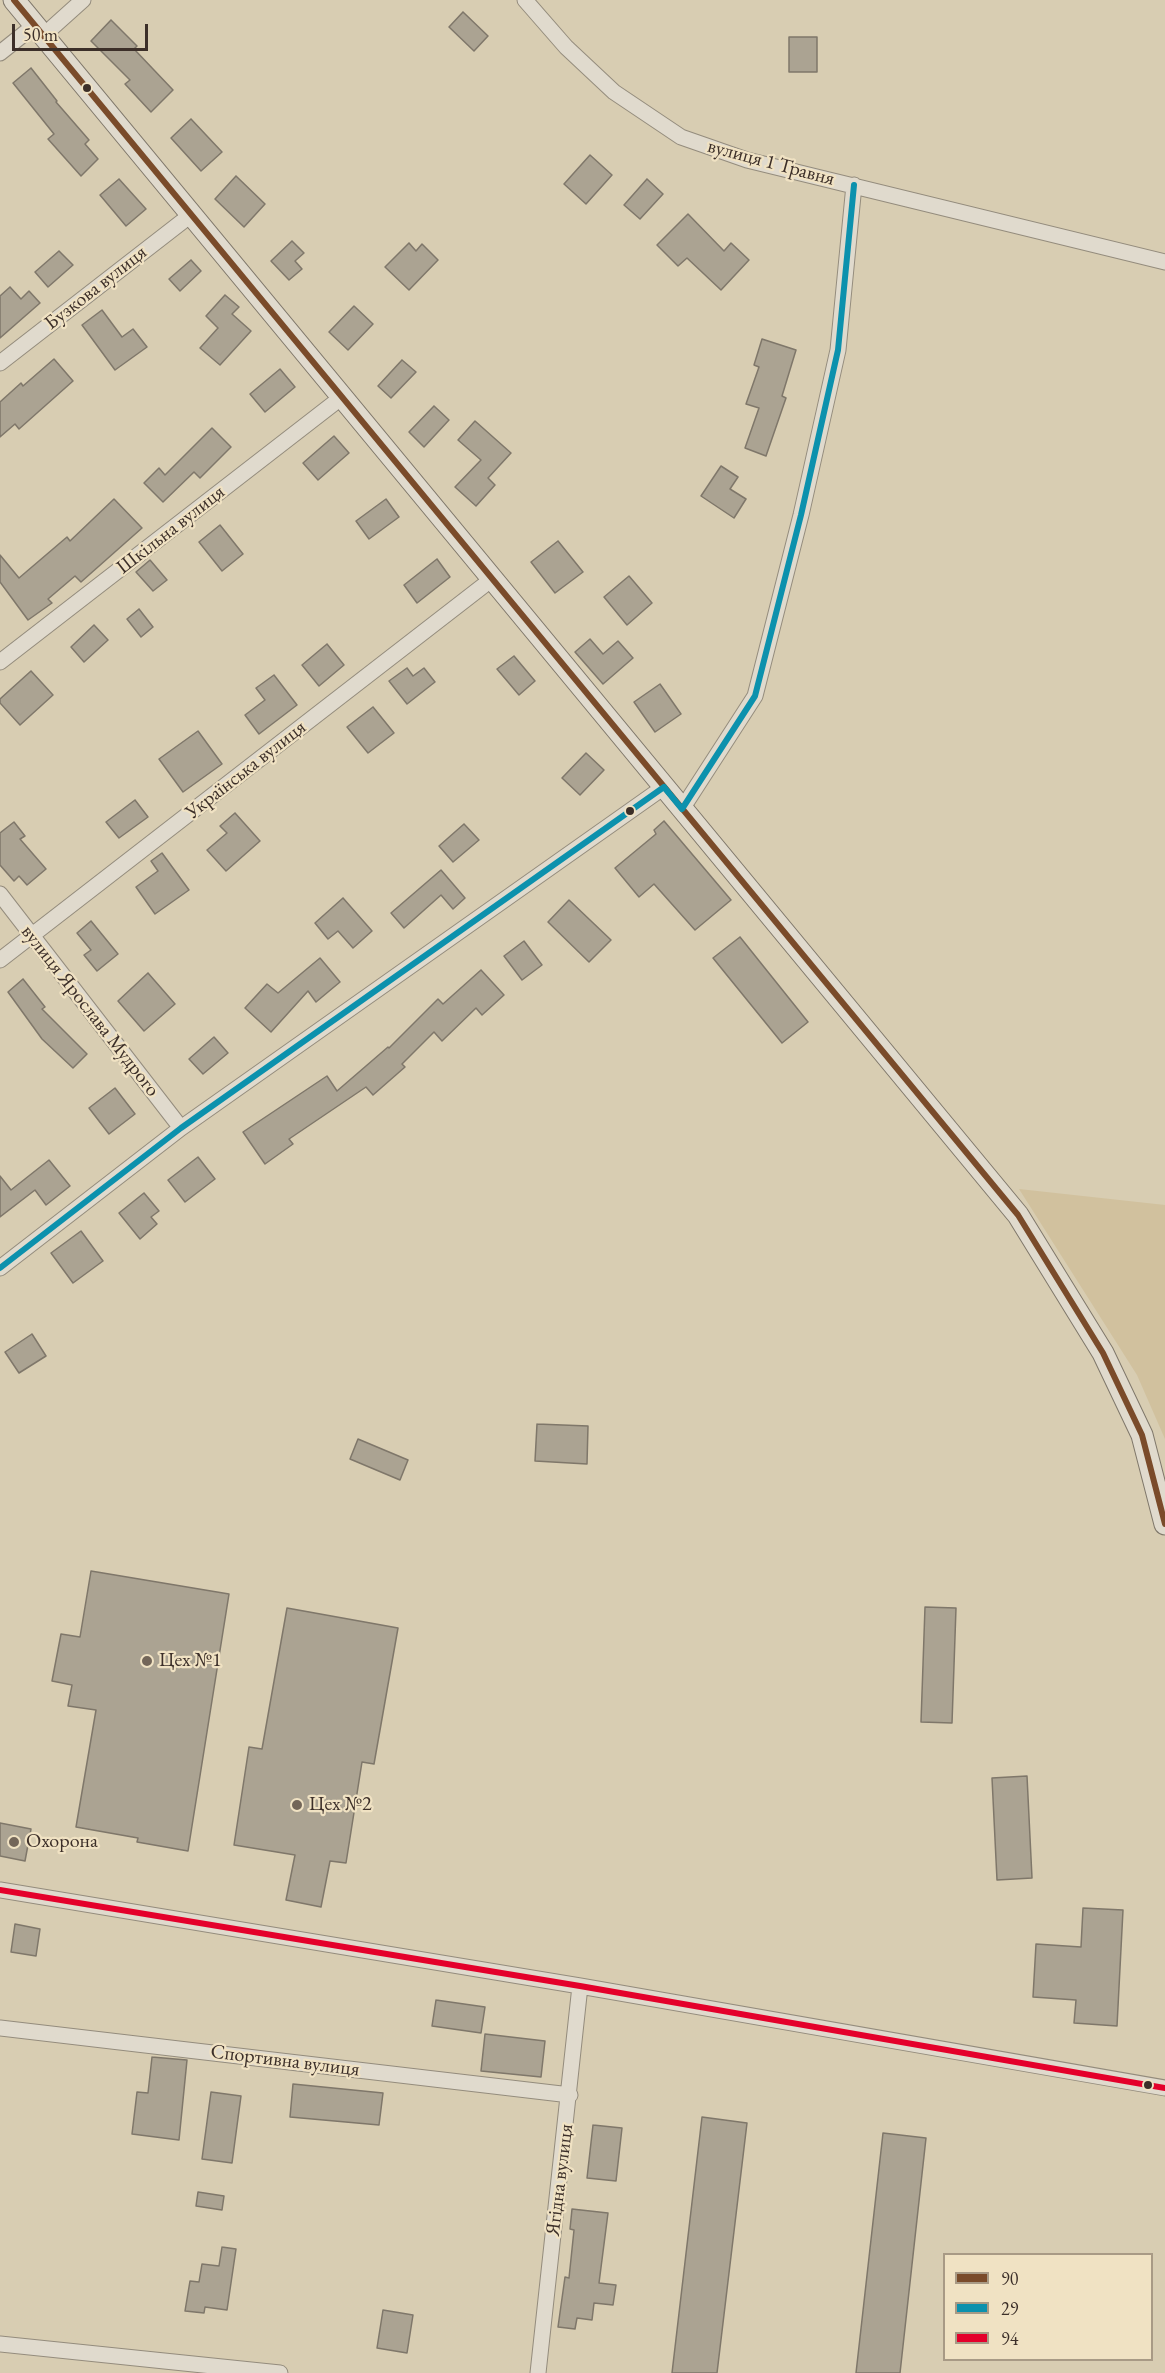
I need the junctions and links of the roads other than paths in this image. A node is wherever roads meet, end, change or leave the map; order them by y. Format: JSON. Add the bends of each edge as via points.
{"nodes":[{"id":1,"x":14,"y":0,"type":"edge"},
{"id":2,"x":83,"y":0,"type":"edge"},
{"id":3,"x":525,"y":0,"type":"edge"},
{"id":4,"x":40,"y":31,"type":"junction"},
{"id":5,"x":0,"y":53,"type":"edge"},
{"id":6,"x":854,"y":185,"type":"junction"},
{"id":7,"x":192,"y":214,"type":"junction"},
{"id":8,"x":1165,"y":262,"type":"edge"},
{"id":9,"x":0,"y":363,"type":"edge"},
{"id":10,"x":342,"y":397,"type":"junction"},
{"id":11,"x":492,"y":579,"type":"junction"},
{"id":12,"x":0,"y":662,"type":"edge"},
{"id":13,"x":664,"y":787,"type":"junction"},
{"id":14,"x":682,"y":809,"type":"junction"},
{"id":15,"x":0,"y":894,"type":"edge"},
{"id":16,"x":32,"y":935,"type":"junction"},
{"id":17,"x":0,"y":960,"type":"edge"},
{"id":18,"x":181,"y":1128,"type":"junction"},
{"id":19,"x":0,"y":1268,"type":"edge"},
{"id":20,"x":1165,"y":1524,"type":"edge"},
{"id":21,"x":0,"y":1890,"type":"edge"},
{"id":22,"x":580,"y":1986,"type":"junction"},
{"id":23,"x":0,"y":2028,"type":"edge"},
{"id":24,"x":1165,"y":2088,"type":"edge"},
{"id":25,"x":570,"y":2095,"type":"junction"},
{"id":26,"x":0,"y":2344,"type":"edge"},
{"id":27,"x":224,"y":2370,"type":"edge"},
{"id":28,"x":280,"y":2373,"type":"edge"},
{"id":29,"x":538,"y":2373,"type":"edge"}],
"edges":[{"from":1,"to":4,"type":"street"},
{"from":2,"to":4,"type":"street"},
{"from":3,"to":6,"type":"street","name":"вулиця 1 Травня","via":[[566,47],[614,92],[681,136],[747,160]]},
{"from":4,"to":5,"type":"street"},
{"from":4,"to":7,"type":"street"},
{"from":6,"to":8,"type":"street"},
{"from":6,"to":14,"type":"street","name":"вулиця 1 Травня","via":[[837,350],[801,515],[755,696]]},
{"from":7,"to":9,"type":"street","name":"Бузкова вулиця"},
{"from":7,"to":10,"type":"street"},
{"from":10,"to":11,"type":"street"},
{"from":10,"to":12,"type":"street","name":"Шкільна вулиця"},
{"from":11,"to":13,"type":"street"},
{"from":11,"to":16,"type":"street","name":"Українська вулиця"},
{"from":13,"to":14,"type":"street"},
{"from":13,"to":18,"type":"street"},
{"from":14,"to":20,"type":"street","via":[[1018,1215],[1103,1353],[1142,1435]]},
{"from":15,"to":16,"type":"street","name":"вулиця Ярослава Мудрого"},
{"from":16,"to":17,"type":"street","name":"Українська вулиця"},
{"from":16,"to":18,"type":"street","name":"вулиця Ярослава Мудрого"},
{"from":18,"to":19,"type":"street"},
{"from":21,"to":22,"type":"street"},
{"from":22,"to":24,"type":"street"},
{"from":22,"to":25,"type":"street","name":"Ягідна вулиця"},
{"from":23,"to":25,"type":"street","name":"Спортивна вулиця"},
{"from":25,"to":29,"type":"street","name":"Ягідна вулиця"},
{"from":26,"to":27,"type":"street"},
{"from":27,"to":28,"type":"street"}]}
